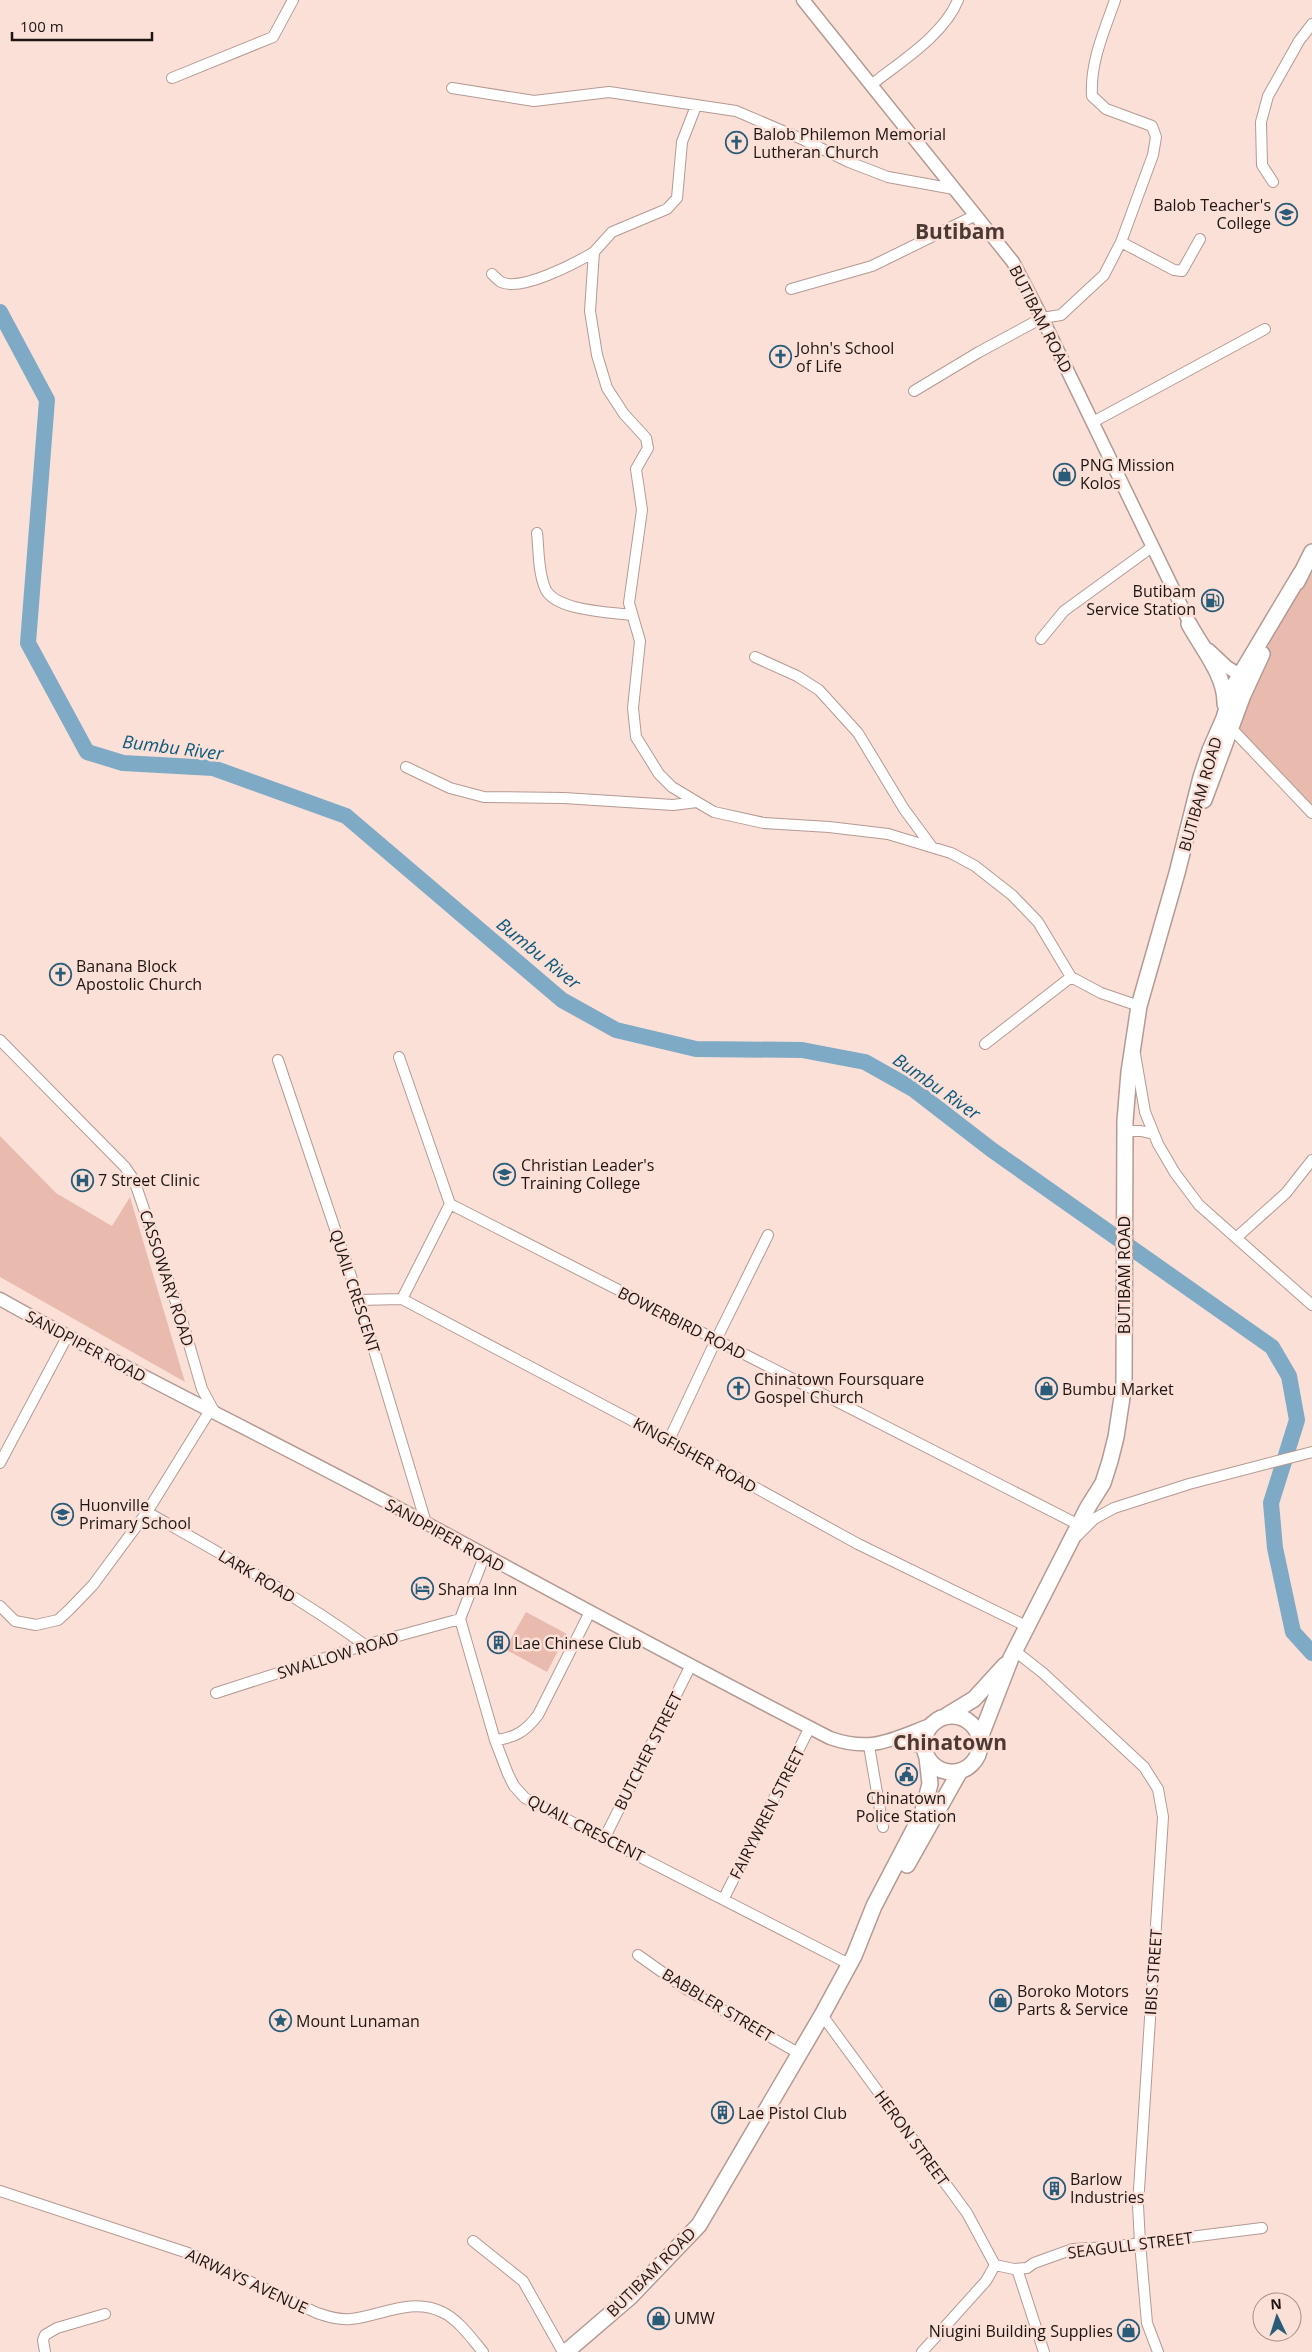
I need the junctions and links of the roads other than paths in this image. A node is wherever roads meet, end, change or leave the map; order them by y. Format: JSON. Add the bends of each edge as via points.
{"nodes":[{"id":1,"x":293,"y":0,"type":"edge"},
{"id":2,"x":803,"y":0,"type":"edge"},
{"id":3,"x":958,"y":0,"type":"edge"},
{"id":4,"x":1115,"y":0,"type":"edge"},
{"id":5,"x":1312,"y":24,"type":"edge"},
{"id":6,"x":172,"y":78,"type":"dead end"},
{"id":7,"x":872,"y":86,"type":"junction"},
{"id":8,"x":452,"y":88,"type":"dead end"},
{"id":9,"x":696,"y":106,"type":"junction"},
{"id":10,"x":1273,"y":182,"type":"dead end"},
{"id":11,"x":954,"y":190,"type":"junction"},
{"id":12,"x":976,"y":215,"type":"junction"},
{"id":13,"x":1200,"y":239,"type":"dead end"},
{"id":14,"x":1121,"y":242,"type":"junction"},
{"id":15,"x":594,"y":252,"type":"junction"},
{"id":16,"x":492,"y":274,"type":"dead end"},
{"id":17,"x":791,"y":290,"type":"dead end"},
{"id":18,"x":1042,"y":318,"type":"junction"},
{"id":19,"x":1266,"y":329,"type":"dead end"},
{"id":20,"x":914,"y":391,"type":"dead end"},
{"id":21,"x":1093,"y":422,"type":"junction"},
{"id":22,"x":537,"y":533,"type":"dead end"},
{"id":23,"x":1152,"y":547,"type":"junction"},
{"id":24,"x":1312,"y":552,"type":"edge"},
{"id":25,"x":631,"y":615,"type":"junction"},
{"id":26,"x":1188,"y":624,"type":"junction"},
{"id":27,"x":1041,"y":639,"type":"dead end"},
{"id":28,"x":755,"y":657,"type":"dead end"},
{"id":29,"x":1241,"y":685,"type":"junction"},
{"id":30,"x":1228,"y":723,"type":"junction"},
{"id":31,"x":406,"y":767,"type":"dead end"},
{"id":32,"x":697,"y":802,"type":"junction"},
{"id":33,"x":1312,"y":813,"type":"edge"},
{"id":34,"x":932,"y":847,"type":"junction"},
{"id":35,"x":1071,"y":977,"type":"junction"},
{"id":36,"x":1140,"y":1006,"type":"junction"},
{"id":37,"x":0,"y":1040,"type":"edge"},
{"id":38,"x":1133,"y":1041,"type":"junction"},
{"id":39,"x":985,"y":1044,"type":"dead end"},
{"id":40,"x":399,"y":1057,"type":"dead end"},
{"id":41,"x":278,"y":1060,"type":"dead end"},
{"id":42,"x":1124,"y":1131,"type":"junction"},
{"id":43,"x":1154,"y":1134,"type":"junction"},
{"id":44,"x":1312,"y":1160,"type":"edge"},
{"id":45,"x":450,"y":1204,"type":"junction"},
{"id":46,"x":768,"y":1235,"type":"dead end"},
{"id":47,"x":1236,"y":1238,"type":"junction"},
{"id":48,"x":0,"y":1299,"type":"edge"},
{"id":49,"x":402,"y":1299,"type":"junction"},
{"id":50,"x":359,"y":1300,"type":"junction"},
{"id":51,"x":1312,"y":1305,"type":"edge"},
{"id":52,"x":67,"y":1337,"type":"junction"},
{"id":53,"x":716,"y":1340,"type":"junction"},
{"id":54,"x":213,"y":1414,"type":"junction"},
{"id":55,"x":669,"y":1440,"type":"junction"},
{"id":56,"x":1312,"y":1452,"type":"edge"},
{"id":57,"x":0,"y":1463,"type":"edge"},
{"id":58,"x":147,"y":1512,"type":"junction"},
{"id":59,"x":426,"y":1523,"type":"junction"},
{"id":60,"x":1079,"y":1525,"type":"junction"},
{"id":61,"x":1070,"y":1544,"type":"junction"},
{"id":62,"x":484,"y":1556,"type":"junction"},
{"id":63,"x":0,"y":1606,"type":"edge"},
{"id":64,"x":590,"y":1612,"type":"junction"},
{"id":65,"x":460,"y":1619,"type":"junction"},
{"id":66,"x":1028,"y":1627,"type":"junction"},
{"id":67,"x":365,"y":1645,"type":"junction"},
{"id":68,"x":1013,"y":1655,"type":"junction"},
{"id":69,"x":691,"y":1665,"type":"junction"},
{"id":70,"x":216,"y":1693,"type":"dead end"},
{"id":71,"x":938,"y":1720,"type":"junction"},
{"id":72,"x":810,"y":1727,"type":"junction"},
{"id":73,"x":896,"y":1738,"type":"junction"},
{"id":74,"x":980,"y":1738,"type":"junction"},
{"id":75,"x":495,"y":1740,"type":"junction"},
{"id":76,"x":869,"y":1746,"type":"junction"},
{"id":77,"x":926,"y":1752,"type":"junction"},
{"id":78,"x":960,"y":1772,"type":"junction"},
{"id":79,"x":883,"y":1827,"type":"dead end"},
{"id":80,"x":604,"y":1838,"type":"junction"},
{"id":81,"x":724,"y":1898,"type":"junction"},
{"id":82,"x":857,"y":1948,"type":"junction"},
{"id":83,"x":638,"y":1956,"type":"dead end"},
{"id":84,"x":849,"y":1964,"type":"junction"},
{"id":85,"x":822,"y":2015,"type":"junction"},
{"id":86,"x":800,"y":2054,"type":"junction"},
{"id":87,"x":0,"y":2192,"type":"edge"},
{"id":88,"x":1262,"y":2228,"type":"dead end"},
{"id":89,"x":473,"y":2241,"type":"dead end"},
{"id":90,"x":1140,"y":2242,"type":"junction"},
{"id":91,"x":995,"y":2265,"type":"junction"},
{"id":92,"x":1017,"y":2269,"type":"junction"},
{"id":93,"x":105,"y":2314,"type":"dead end"},
{"id":94,"x":44,"y":2352,"type":"edge"},
{"id":95,"x":483,"y":2352,"type":"edge"},
{"id":96,"x":563,"y":2352,"type":"edge"},
{"id":97,"x":566,"y":2352,"type":"edge"},
{"id":98,"x":922,"y":2352,"type":"edge"},
{"id":99,"x":1044,"y":2352,"type":"edge"},
{"id":100,"x":1158,"y":2352,"type":"edge"}],
"edges":[{"from":1,"to":6,"type":"street","via":[[274,37]]},
{"from":2,"to":7,"type":"street","name":"BUTIBAM ROAD"},
{"from":3,"to":7,"type":"street","via":[[940,29]]},
{"from":4,"to":14,"type":"street","via":[[1095,59],[1092,96],[1106,109],[1152,126],[1156,137],[1153,154]]},
{"from":5,"to":10,"type":"street","via":[[1268,96],[1261,122],[1262,165]]},
{"from":7,"to":11,"type":"street","name":"BUTIBAM ROAD"},
{"from":8,"to":9,"type":"street","via":[[534,100],[609,92]]},
{"from":9,"to":11,"type":"street","via":[[736,111],[888,177]]},
{"from":9,"to":15,"type":"street","via":[[682,142],[677,198],[667,209],[612,232]]},
{"from":11,"to":12,"type":"street","name":"BUTIBAM ROAD"},
{"from":12,"to":17,"type":"street","via":[[872,266]]},
{"from":12,"to":18,"type":"street","name":"BUTIBAM ROAD","via":[[1013,262]]},
{"from":13,"to":14,"type":"street","via":[[1182,271],[1174,270]]},
{"from":14,"to":18,"type":"street","via":[[1104,275],[1061,314]]},
{"from":15,"to":16,"type":"street","via":[[572,266],[518,284],[502,283]]},
{"from":15,"to":25,"type":"street","via":[[590,311],[597,355],[607,388],[624,414],[646,438],[648,448],[636,469],[642,510],[629,603]]},
{"from":18,"to":20,"type":"street"},
{"from":18,"to":21,"type":"street","name":"BUTIBAM ROAD"},
{"from":19,"to":21,"type":"street"},
{"from":21,"to":23,"type":"street","name":"BUTIBAM ROAD"},
{"from":22,"to":25,"type":"street","via":[[541,577],[545,590],[552,597],[573,607]]},
{"from":23,"to":26,"type":"street","name":"BUTIBAM ROAD"},
{"from":23,"to":27,"type":"street","via":[[1064,611]]},
{"from":24,"to":29,"type":"main road","name":"BUTIBAM ROAD"},
{"from":25,"to":32,"type":"street","via":[[640,641],[633,708],[636,737],[659,774],[672,787]]},
{"from":26,"to":29,"type":"street","name":"BUTIBAM ROAD"},
{"from":26,"to":30,"type":"main road","via":[[1221,681]]},
{"from":28,"to":34,"type":"street","via":[[819,690],[858,733],[904,809]]},
{"from":29,"to":30,"type":"main road","name":"BUTIBAM ROAD"},
{"from":30,"to":33,"type":"street"},
{"from":30,"to":36,"type":"main road","name":"BUTIBAM ROAD","via":[[1210,750],[1201,777]]},
{"from":31,"to":32,"type":"street","via":[[450,788],[484,797],[674,805]]},
{"from":32,"to":34,"type":"street","via":[[714,812],[764,823],[888,834]]},
{"from":34,"to":35,"type":"street","via":[[975,866],[1012,895],[1038,922]]},
{"from":35,"to":36,"type":"street"},
{"from":35,"to":39,"type":"street"},
{"from":36,"to":38,"type":"main road","name":"BUTIBAM ROAD"},
{"from":37,"to":54,"type":"street","name":"CASSOWARY ROAD","via":[[134,1180]]},
{"from":38,"to":42,"type":"main road","name":"BUTIBAM ROAD"},
{"from":38,"to":43,"type":"street","via":[[1145,1112]]},
{"from":40,"to":45,"type":"street"},
{"from":41,"to":50,"type":"street","name":"QUAIL CRESCENT"},
{"from":42,"to":43,"type":"street"},
{"from":42,"to":60,"type":"main road","name":"BUTIBAM ROAD","via":[[1124,1384],[1116,1437],[1103,1483]]},
{"from":43,"to":47,"type":"street","via":[[1175,1173],[1199,1205]]},
{"from":44,"to":47,"type":"street","via":[[1286,1193]]},
{"from":45,"to":49,"type":"street"},
{"from":45,"to":53,"type":"street","name":"BOWERBIRD ROAD"},
{"from":46,"to":53,"type":"street"},
{"from":47,"to":51,"type":"street"},
{"from":48,"to":52,"type":"street","name":"SANDPIPER ROAD"},
{"from":49,"to":50,"type":"street","name":"KINGFISHER ROAD"},
{"from":49,"to":55,"type":"street","name":"KINGFISHER ROAD"},
{"from":50,"to":59,"type":"street","name":"QUAIL CRESCENT"},
{"from":52,"to":54,"type":"street","name":"SANDPIPER ROAD"},
{"from":52,"to":57,"type":"street"},
{"from":53,"to":55,"type":"street"},
{"from":53,"to":60,"type":"street","name":"BOWERBIRD ROAD"},
{"from":54,"to":58,"type":"street"},
{"from":54,"to":59,"type":"street","name":"SANDPIPER ROAD"},
{"from":55,"to":66,"type":"street","name":"KINGFISHER ROAD","via":[[858,1544]]},
{"from":56,"to":61,"type":"street","via":[[1114,1508],[1094,1519]]},
{"from":58,"to":63,"type":"street","via":[[93,1585],[58,1620],[36,1625],[15,1621]]},
{"from":58,"to":67,"type":"street","name":"LARK ROAD","via":[[257,1575]]},
{"from":59,"to":62,"type":"street","name":"SANDPIPER ROAD"},
{"from":60,"to":61,"type":"main road","name":"BUTIBAM ROAD"},
{"from":61,"to":66,"type":"main road","name":"BUTIBAM ROAD"},
{"from":62,"to":64,"type":"street","name":"SANDPIPER ROAD"},
{"from":62,"to":65,"type":"street"},
{"from":64,"to":69,"type":"street","name":"SANDPIPER ROAD"},
{"from":64,"to":75,"type":"street","via":[[538,1715],[516,1736]]},
{"from":65,"to":67,"type":"street","name":"SWALLOW ROAD"},
{"from":65,"to":75,"type":"street","name":"QUAIL CRESCENT"},
{"from":66,"to":68,"type":"main road","name":"BUTIBAM ROAD"},
{"from":67,"to":70,"type":"street","name":"SWALLOW ROAD"},
{"from":68,"to":71,"type":"main road","name":"BUTIBAM ROAD","via":[[974,1699]]},
{"from":68,"to":74,"type":"main road","name":"BUTIBAM ROAD"},
{"from":68,"to":90,"type":"street","name":"IBIS STREET","via":[[1044,1674],[1138,1760],[1152,1777],[1162,1803],[1138,2205]]},
{"from":69,"to":72,"type":"street","name":"SANDPIPER ROAD"},
{"from":69,"to":80,"type":"street","name":"BUTCHER STREET"},
{"from":71,"to":73,"type":"street","name":"SANDPIPER ROAD"},
{"from":71,"to":74,"type":"main road","via":[[956,1716],[967,1720]]},
{"from":71,"to":77,"type":"main road","via":[[927,1731]]},
{"from":72,"to":76,"type":"street","name":"SANDPIPER ROAD","via":[[841,1742]]},
{"from":72,"to":81,"type":"street","name":"FAIRYWREN STREET"},
{"from":73,"to":76,"type":"street","name":"SANDPIPER ROAD"},
{"from":73,"to":77,"type":"street"},
{"from":74,"to":78,"type":"main road","via":[[980,1750],[975,1761]]},
{"from":75,"to":80,"type":"street","name":"QUAIL CRESCENT","via":[[514,1786],[525,1798]]},
{"from":76,"to":79,"type":"street"},
{"from":77,"to":78,"type":"main road","via":[[940,1770]]},
{"from":77,"to":82,"type":"main road","name":"BUTIBAM ROAD","via":[[930,1784],[922,1814],[874,1906]]},
{"from":78,"to":82,"type":"main road","name":"BUTIBAM ROAD","via":[[879,1916]]},
{"from":80,"to":81,"type":"street","name":"QUAIL CRESCENT"},
{"from":81,"to":84,"type":"street","name":"QUAIL CRESCENT"},
{"from":82,"to":84,"type":"main road","name":"BUTIBAM ROAD"},
{"from":83,"to":86,"type":"street","name":"BABBLER STREET","via":[[686,1989]]},
{"from":84,"to":85,"type":"main road","name":"BUTIBAM ROAD"},
{"from":85,"to":86,"type":"main road","name":"BUTIBAM ROAD"},
{"from":85,"to":91,"type":"street","name":"HERON STREET","via":[[967,2213]]},
{"from":86,"to":97,"type":"main road","name":"BUTIBAM ROAD","via":[[699,2225],[630,2296]]},
{"from":87,"to":95,"type":"street","name":"AIRWAYS AVENUE","via":[[191,2254],[317,2314],[335,2319],[352,2319],[404,2306],[442,2312]]},
{"from":88,"to":90,"type":"street","name":"SEAGULL STREET"},
{"from":89,"to":96,"type":"street","via":[[524,2281]]},
{"from":90,"to":92,"type":"street","name":"SEAGULL STREET","via":[[1110,2248],[1073,2249]]},
{"from":90,"to":100,"type":"street","name":"IBIS STREET","via":[[1147,2324]]},
{"from":91,"to":92,"type":"street","name":"SEAGULL STREET"},
{"from":91,"to":98,"type":"street","via":[[986,2281]]},
{"from":92,"to":99,"type":"street"},
{"from":93,"to":94,"type":"street","via":[[49,2332],[43,2340]]}]}
